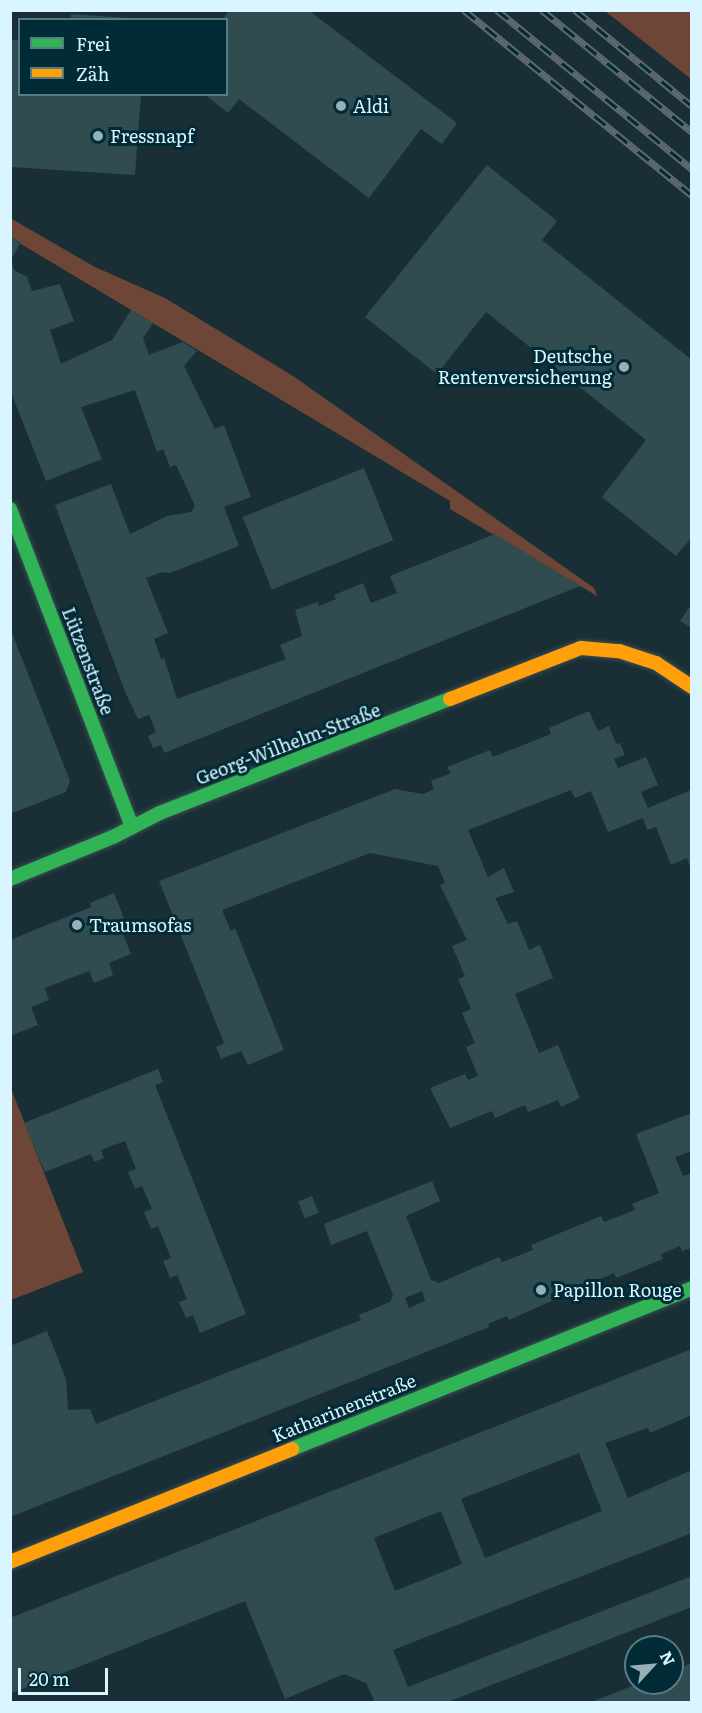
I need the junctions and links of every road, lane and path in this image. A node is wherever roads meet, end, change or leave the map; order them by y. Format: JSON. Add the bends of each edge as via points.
{"nodes":[{"id":1,"x":10,"y":510,"type":"edge"},
{"id":2,"x":692,"y":687,"type":"edge"},
{"id":3,"x":131,"y":825,"type":"junction"},
{"id":4,"x":10,"y":879,"type":"edge"},
{"id":5,"x":692,"y":1288,"type":"edge"},
{"id":6,"x":10,"y":1562,"type":"edge"}],
"edges":[{"from":1,"to":3,"type":"street","name":"Lützenstraße"},
{"from":2,"to":3,"type":"street","name":"Georg-Wilhelm-Straße","via":[[656,663],[620,651],[581,648]]},
{"from":3,"to":4,"type":"street","name":"Georg-Wilhelm-Straße","via":[[113,837]]},
{"from":5,"to":6,"type":"street","name":"Katharinenstraße"}]}
